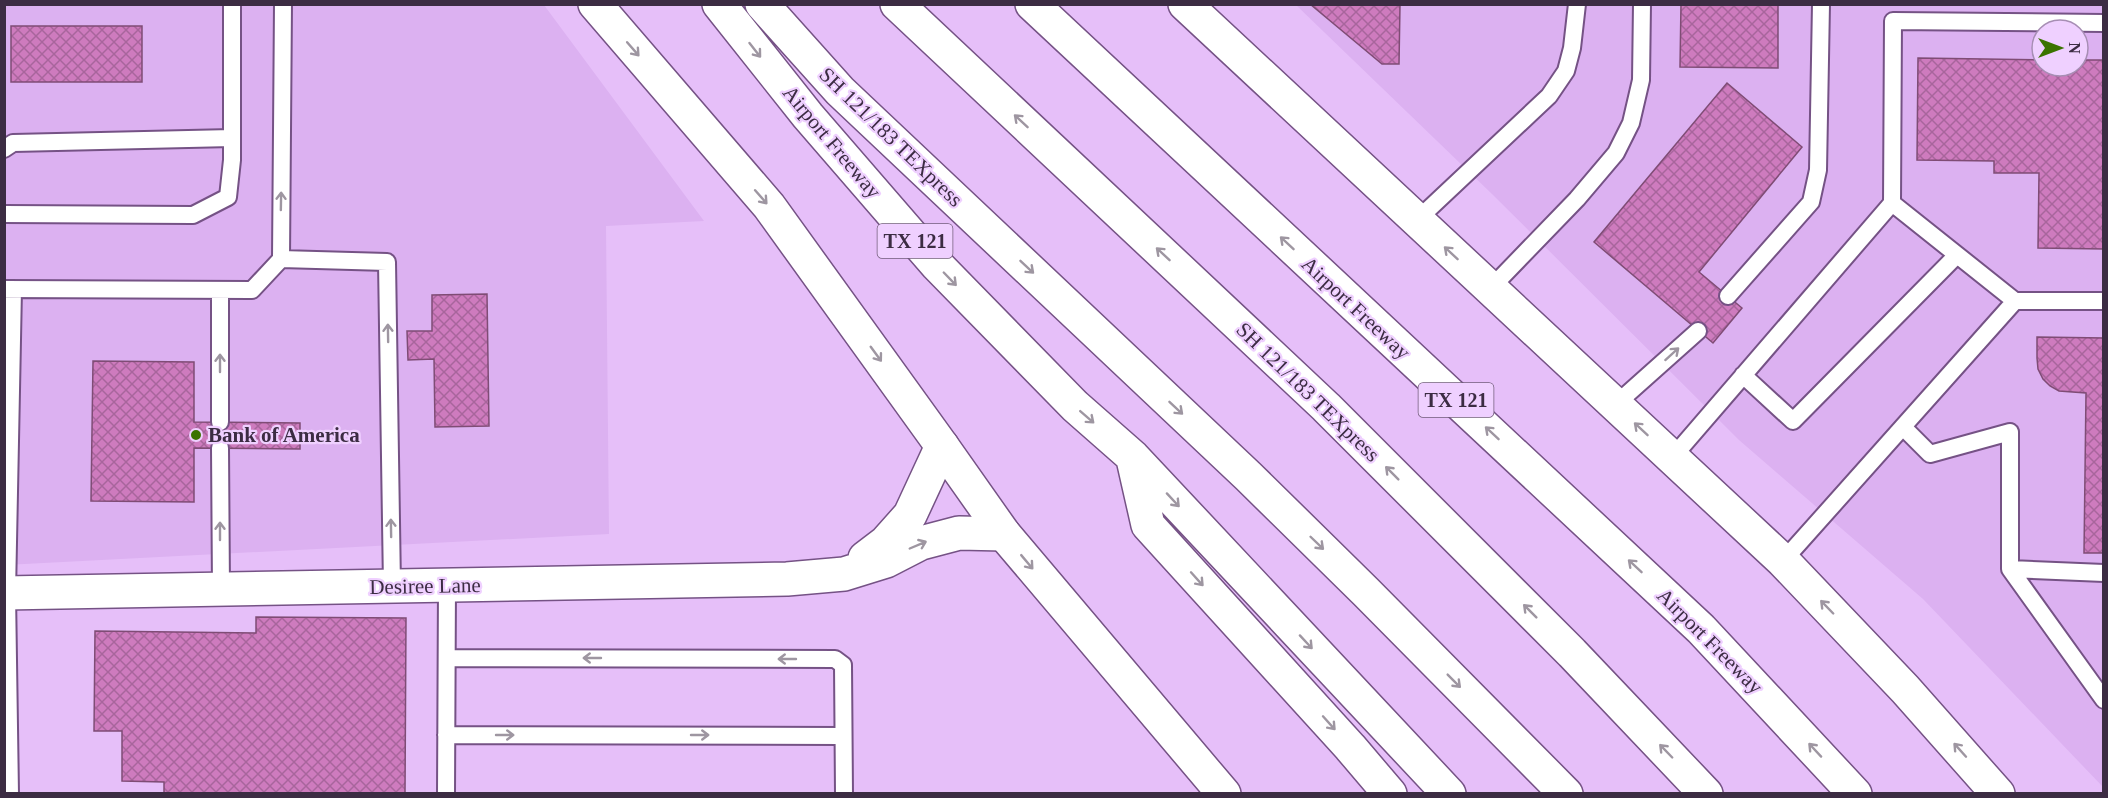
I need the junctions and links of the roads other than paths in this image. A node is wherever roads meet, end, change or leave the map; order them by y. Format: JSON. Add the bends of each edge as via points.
{"nodes":[{"id":1,"x":232,"y":4,"type":"edge"},
{"id":2,"x":283,"y":4,"type":"edge"},
{"id":3,"x":595,"y":4,"type":"edge"},
{"id":4,"x":719,"y":4,"type":"edge"},
{"id":5,"x":762,"y":4,"type":"edge"},
{"id":6,"x":897,"y":4,"type":"edge"},
{"id":7,"x":1185,"y":4,"type":"edge"},
{"id":8,"x":1577,"y":4,"type":"edge"},
{"id":9,"x":1642,"y":4,"type":"edge"},
{"id":10,"x":1821,"y":4,"type":"edge"},
{"id":11,"x":1039,"y":9,"type":"edge"},
{"id":12,"x":2103,"y":23,"type":"edge"},
{"id":13,"x":232,"y":138,"type":"junction"},
{"id":14,"x":4,"y":149,"type":"edge"},
{"id":15,"x":1892,"y":203,"type":"junction"},
{"id":16,"x":4,"y":214,"type":"edge"},
{"id":17,"x":1416,"y":221,"type":"junction"},
{"id":18,"x":1957,"y":255,"type":"junction"},
{"id":19,"x":281,"y":259,"type":"junction"},
{"id":20,"x":9,"y":289,"type":"edge"},
{"id":21,"x":1490,"y":289,"type":"junction"},
{"id":22,"x":220,"y":290,"type":"junction"},
{"id":23,"x":1728,"y":296,"type":"dead end"},
{"id":24,"x":2015,"y":301,"type":"junction"},
{"id":25,"x":2103,"y":301,"type":"edge"},
{"id":26,"x":1698,"y":331,"type":"dead end"},
{"id":27,"x":1743,"y":375,"type":"junction"},
{"id":28,"x":1616,"y":405,"type":"junction"},
{"id":29,"x":220,"y":422,"type":"dead end"},
{"id":30,"x":1903,"y":427,"type":"junction"},
{"id":31,"x":942,"y":446,"type":"junction"},
{"id":32,"x":220,"y":448,"type":"dead end"},
{"id":33,"x":1133,"y":457,"type":"junction"},
{"id":34,"x":1672,"y":458,"type":"junction"},
{"id":35,"x":1004,"y":534,"type":"junction"},
{"id":36,"x":1783,"y":561,"type":"junction"},
{"id":37,"x":2010,"y":569,"type":"junction"},
{"id":38,"x":2103,"y":573,"type":"edge"},
{"id":39,"x":844,"y":574,"type":"junction"},
{"id":40,"x":447,"y":585,"type":"junction"},
{"id":41,"x":392,"y":586,"type":"junction"},
{"id":42,"x":221,"y":589,"type":"junction"},
{"id":43,"x":6,"y":593,"type":"edge"},
{"id":44,"x":447,"y":658,"type":"junction"},
{"id":45,"x":2103,"y":700,"type":"edge"},
{"id":46,"x":446,"y":735,"type":"junction"},
{"id":47,"x":843,"y":736,"type":"junction"},
{"id":48,"x":10,"y":794,"type":"edge"},
{"id":49,"x":446,"y":794,"type":"edge"},
{"id":50,"x":844,"y":794,"type":"edge"},
{"id":51,"x":1224,"y":794,"type":"edge"},
{"id":52,"x":1390,"y":794,"type":"edge"},
{"id":53,"x":1449,"y":794,"type":"edge"},
{"id":54,"x":1566,"y":794,"type":"edge"},
{"id":55,"x":1706,"y":794,"type":"edge"},
{"id":56,"x":1855,"y":794,"type":"edge"},
{"id":57,"x":1998,"y":794,"type":"edge"}],
"edges":[{"from":1,"to":13,"type":"lane"},
{"from":19,"to":2,"type":"lane","one_way":true},
{"from":3,"to":31,"type":"main road","one_way":true,"via":[[769,206]]},
{"from":4,"to":33,"type":"main road","name":"Airport Freeway","number":"TX 121","one_way":true,"via":[[808,116],[937,266],[1075,406]]},
{"from":5,"to":54,"type":"main road","name":"SH 121/183 TEXpress","one_way":true,"via":[[840,91],[1248,476]]},
{"from":55,"to":6,"type":"main road","name":"SH 121/183 TEXpress","one_way":true,"via":[[1572,653],[1326,407]]},
{"from":7,"to":17,"type":"main road"},
{"from":8,"to":17,"type":"lane","via":[[1566,71],[1549,96]]},
{"from":9,"to":21,"type":"lane","via":[[1641,80],[1631,123],[1616,153]]},
{"from":10,"to":23,"type":"lane","via":[[1818,170],[1811,202]]},
{"from":56,"to":11,"type":"main road","name":"Airport Freeway","number":"TX 121","one_way":true,"via":[[1701,629]]},
{"from":12,"to":15,"type":"lane","via":[[1893,21]]},
{"from":13,"to":14,"type":"lane","via":[[13,143]]},
{"from":13,"to":16,"type":"lane","via":[[228,197],[193,215]]},
{"from":15,"to":18,"type":"lane"},
{"from":15,"to":27,"type":"lane"},
{"from":21,"to":17,"type":"main road","one_way":true},
{"from":18,"to":24,"type":"lane"},
{"from":18,"to":27,"type":"lane","via":[[1793,421]]},
{"from":19,"to":22,"type":"lane","via":[[252,290]]},
{"from":41,"to":19,"type":"lane","one_way":true,"via":[[387,262]]},
{"from":20,"to":22,"type":"lane"},
{"from":20,"to":43,"type":"lane"},
{"from":21,"to":28,"type":"main road"},
{"from":29,"to":22,"type":"lane","one_way":true},
{"from":24,"to":25,"type":"lane"},
{"from":24,"to":30,"type":"lane"},
{"from":28,"to":26,"type":"lane","one_way":true},
{"from":27,"to":34,"type":"lane"},
{"from":34,"to":28,"type":"main road","one_way":true},
{"from":30,"to":36,"type":"lane"},
{"from":30,"to":37,"type":"lane","via":[[1930,454],[2010,432]]},
{"from":31,"to":35,"type":"main road"},
{"from":31,"to":39,"type":"main road","via":[[910,515],[886,542]]},
{"from":42,"to":32,"type":"lane","one_way":true},
{"from":33,"to":52,"type":"main road","one_way":true,"via":[[1148,525]]},
{"from":33,"to":53,"type":"main road","name":"Airport Freeway","number":"TX 121","one_way":true},
{"from":34,"to":36,"type":"main road"},
{"from":39,"to":35,"type":"main road","name":"Desiree Lane","one_way":true,"via":[[886,561],[921,543],[959,533]]},
{"from":35,"to":51,"type":"main road","one_way":true},
{"from":57,"to":36,"type":"main road","one_way":true},
{"from":37,"to":38,"type":"lane"},
{"from":37,"to":45,"type":"lane"},
{"from":39,"to":40,"type":"main road","name":"Desiree Lane","via":[[787,579]]},
{"from":40,"to":41,"type":"main road","name":"Desiree Lane"},
{"from":40,"to":44,"type":"lane"},
{"from":41,"to":42,"type":"main road","name":"Desiree Lane"},
{"from":42,"to":43,"type":"main road","name":"Desiree Lane"},
{"from":43,"to":48,"type":"lane"},
{"from":44,"to":46,"type":"lane"},
{"from":47,"to":44,"type":"lane","one_way":true,"via":[[843,665],[836,659]]},
{"from":46,"to":47,"type":"lane","one_way":true},
{"from":46,"to":49,"type":"lane"},
{"from":47,"to":50,"type":"lane"}]}
